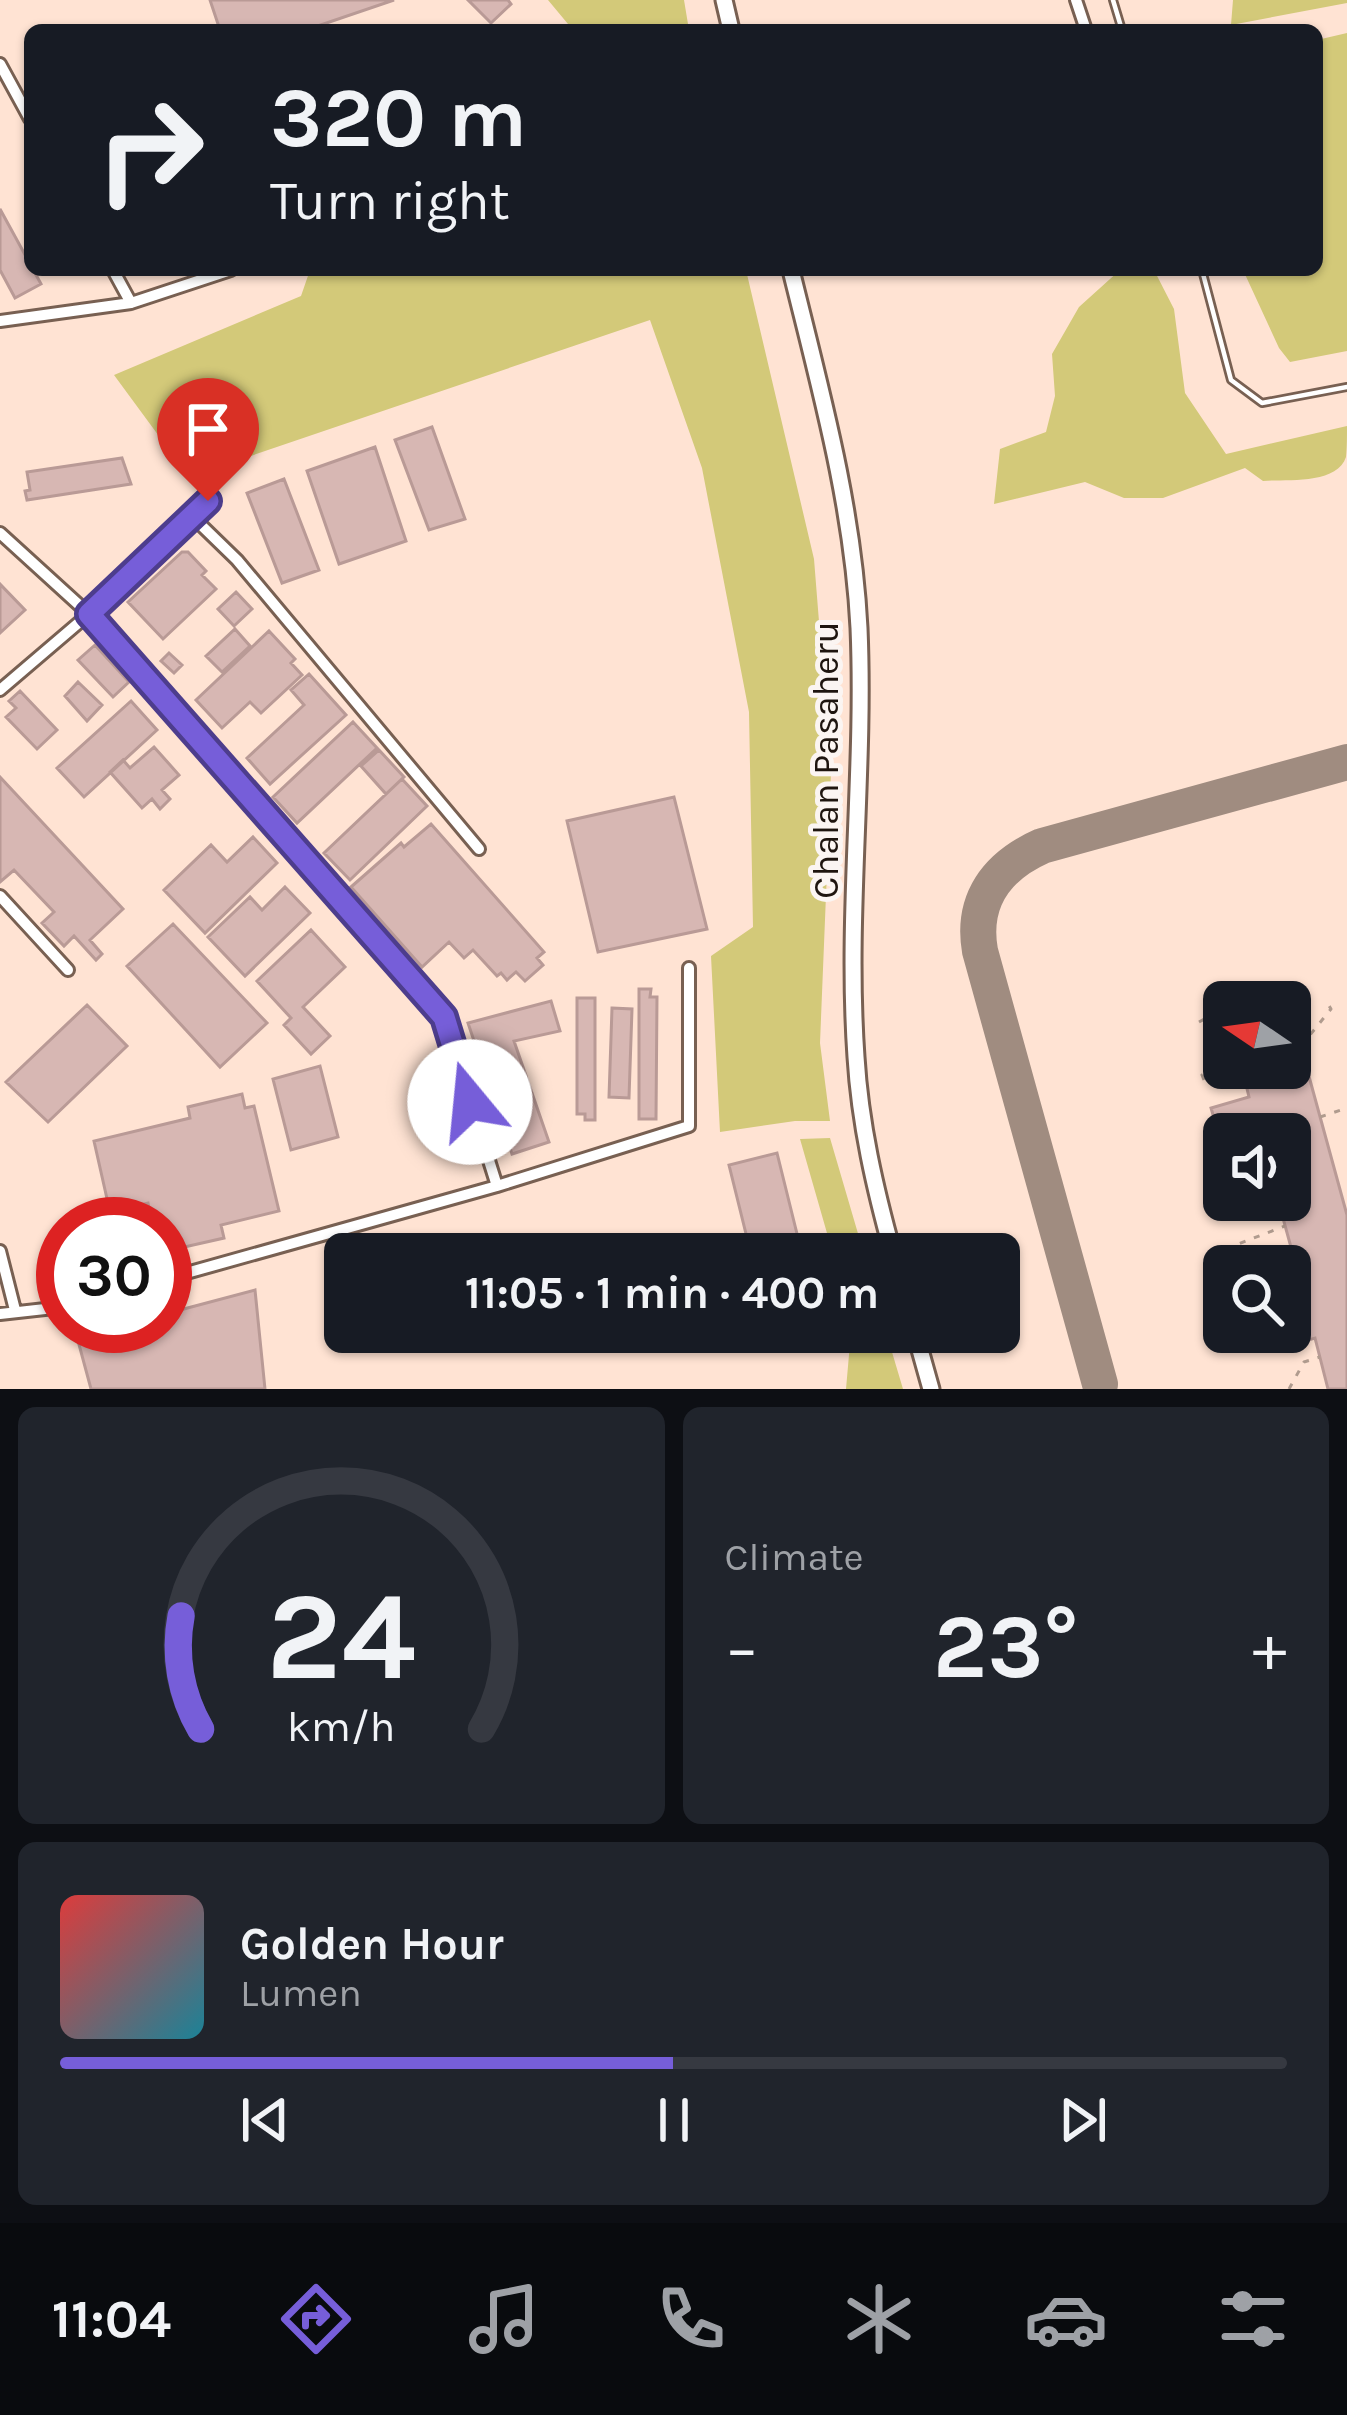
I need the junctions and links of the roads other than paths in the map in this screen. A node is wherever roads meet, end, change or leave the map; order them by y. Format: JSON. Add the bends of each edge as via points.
{"nodes":[{"id":1,"x":0,"y":64,"type":"edge"},
{"id":2,"x":24,"y":108,"type":"edge"},
{"id":3,"x":116,"y":276,"type":"edge"},
{"id":4,"x":213,"y":276,"type":"edge"},
{"id":5,"x":792,"y":276,"type":"edge"},
{"id":6,"x":1204,"y":276,"type":"edge"},
{"id":7,"x":131,"y":303,"type":"junction"},
{"id":8,"x":0,"y":321,"type":"edge"},
{"id":9,"x":1347,"y":387,"type":"edge"},
{"id":10,"x":208,"y":501,"type":"dead end"},
{"id":11,"x":189,"y":519,"type":"junction"},
{"id":12,"x":0,"y":533,"type":"edge"},
{"id":13,"x":89,"y":614,"type":"junction"},
{"id":14,"x":0,"y":690,"type":"edge"},
{"id":15,"x":479,"y":849,"type":"dead end"},
{"id":16,"x":0,"y":896,"type":"edge"},
{"id":17,"x":689,"y":968,"type":"dead end"},
{"id":18,"x":68,"y":970,"type":"dead end"},
{"id":19,"x":497,"y":1186,"type":"junction"},
{"id":20,"x":888,"y":1233,"type":"edge"},
{"id":21,"x":0,"y":1251,"type":"edge"},
{"id":22,"x":192,"y":1271,"type":"edge"},
{"id":23,"x":36,"y":1309,"type":"edge"},
{"id":24,"x":15,"y":1310,"type":"junction"},
{"id":25,"x":0,"y":1314,"type":"edge"},
{"id":26,"x":921,"y":1353,"type":"edge"},
{"id":27,"x":931,"y":1389,"type":"edge"}],
"edges":[{"from":1,"to":2,"type":"street"},
{"from":3,"to":7,"type":"street"},
{"from":4,"to":7,"type":"street"},
{"from":5,"to":20,"type":"main road","name":"Chalan Pasaheru","via":[[838,463],[856,588],[856,1054]]},
{"from":6,"to":9,"type":"lane","via":[[1231,380],[1262,403]]},
{"from":7,"to":8,"type":"street"},
{"from":10,"to":11,"type":"street"},
{"from":11,"to":13,"type":"street"},
{"from":11,"to":15,"type":"street","via":[[237,560]]},
{"from":12,"to":13,"type":"street"},
{"from":13,"to":14,"type":"street"},
{"from":13,"to":19,"type":"street","via":[[444,1017]]},
{"from":16,"to":18,"type":"street"},
{"from":17,"to":19,"type":"street","via":[[689,1126]]},
{"from":19,"to":22,"type":"street"},
{"from":21,"to":24,"type":"street"},
{"from":23,"to":24,"type":"street"},
{"from":24,"to":25,"type":"street"},
{"from":26,"to":27,"type":"main road"}]}
